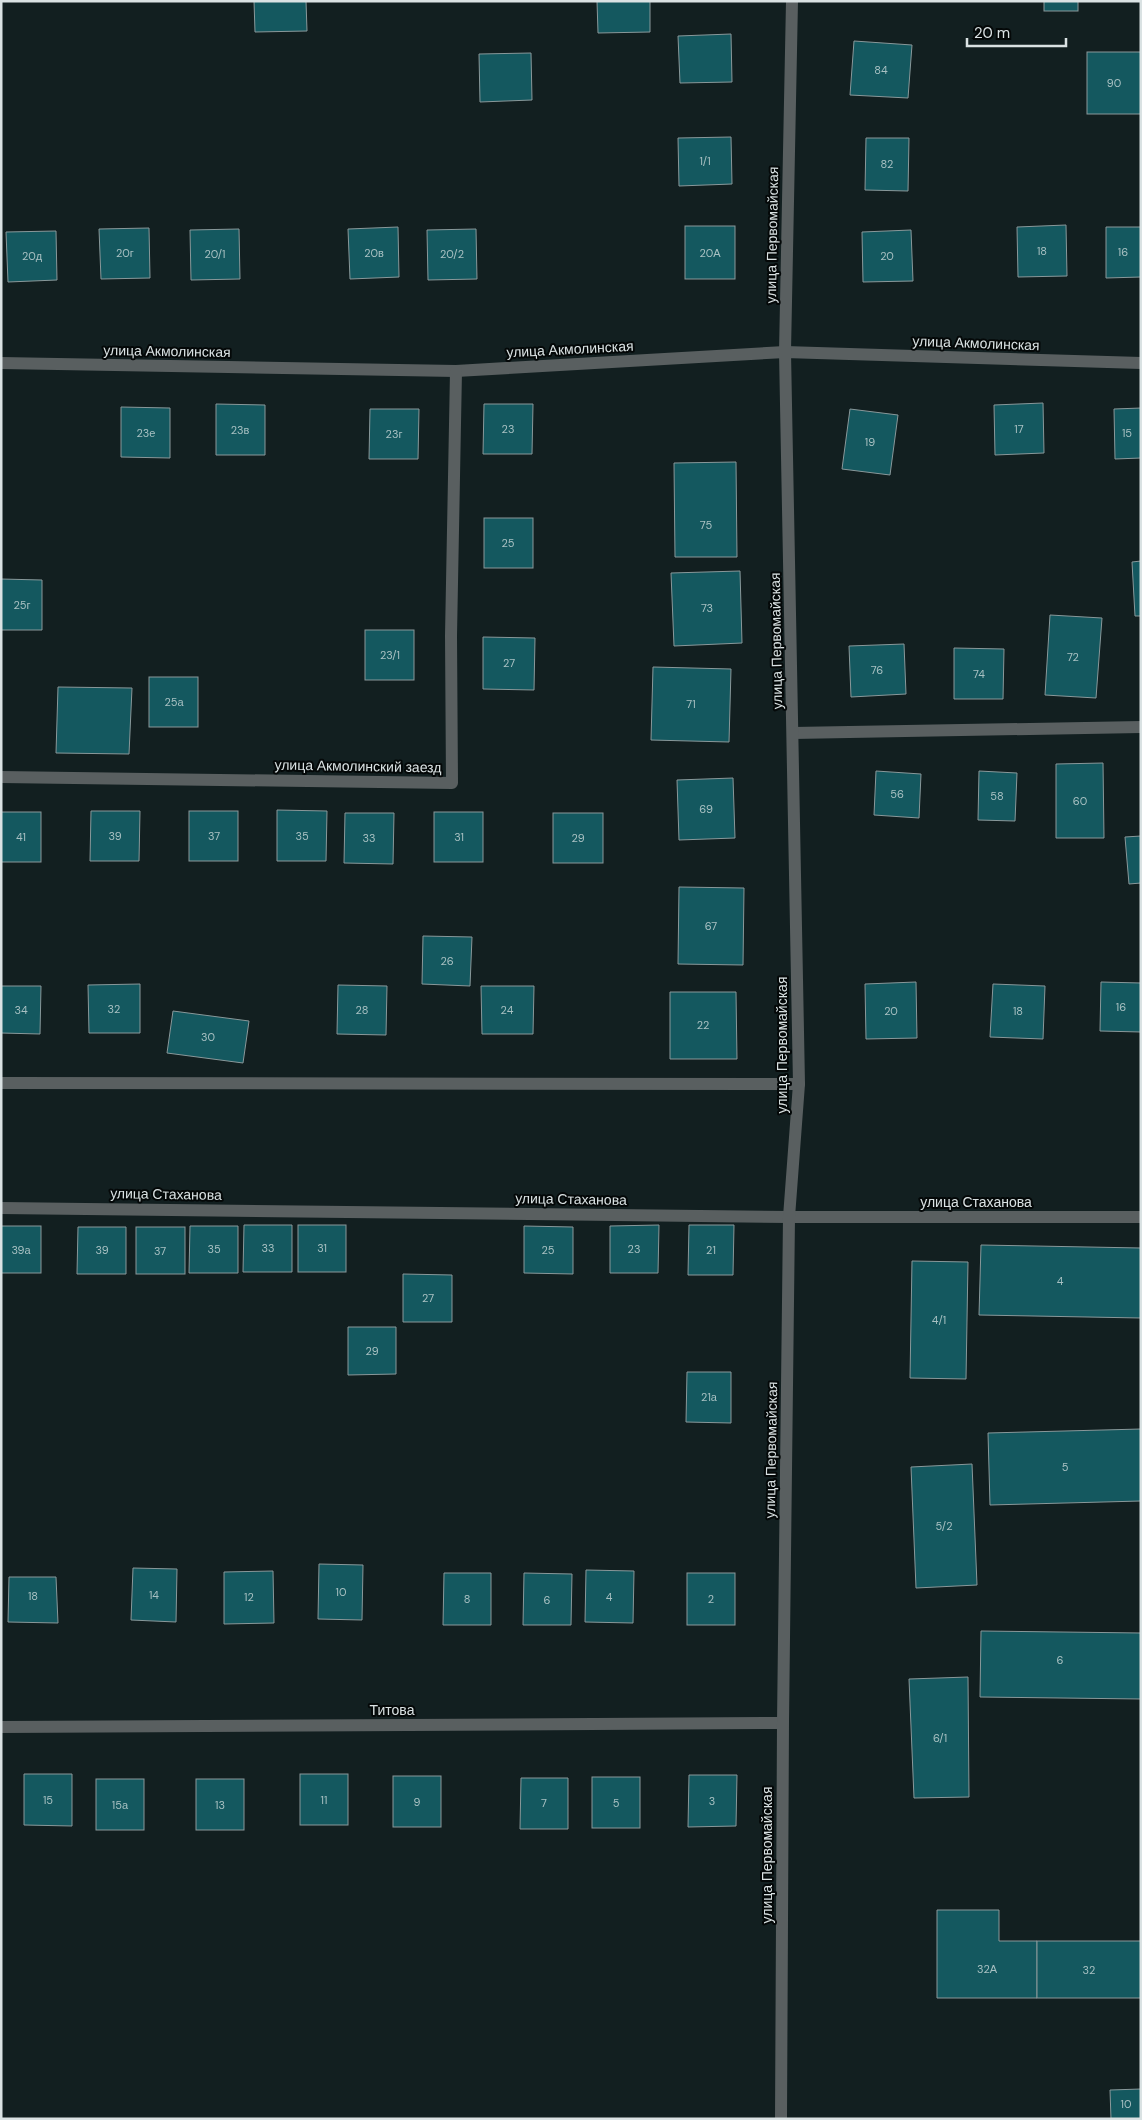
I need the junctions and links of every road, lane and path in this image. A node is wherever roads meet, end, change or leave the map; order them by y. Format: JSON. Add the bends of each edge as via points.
{"nodes":[{"id":1,"x":792,"y":1,"type":"edge"},
{"id":2,"x":785,"y":352,"type":"junction"},
{"id":3,"x":1,"y":363,"type":"edge"},
{"id":4,"x":1141,"y":363,"type":"edge"},
{"id":5,"x":456,"y":371,"type":"junction"},
{"id":6,"x":1141,"y":727,"type":"edge"},
{"id":7,"x":793,"y":733,"type":"junction"},
{"id":8,"x":1,"y":777,"type":"edge"},
{"id":9,"x":1,"y":1083,"type":"edge"},
{"id":10,"x":799,"y":1084,"type":"junction"},
{"id":11,"x":1,"y":1208,"type":"edge"},
{"id":12,"x":1141,"y":1216,"type":"edge"},
{"id":13,"x":789,"y":1217,"type":"junction"},
{"id":14,"x":783,"y":1723,"type":"junction"},
{"id":15,"x":1,"y":1728,"type":"edge"},
{"id":16,"x":781,"y":2119,"type":"edge"}],
"edges":[{"from":1,"to":2,"type":"street","name":"улица Первомайская"},
{"from":2,"to":4,"type":"street","name":"улица Акмолинская"},
{"from":2,"to":5,"type":"street","name":"улица Акмолинская"},
{"from":2,"to":7,"type":"street","name":"улица Первомайская"},
{"from":3,"to":5,"type":"street","name":"улица Акмолинская"},
{"from":5,"to":8,"type":"street","name":"улица Акмолинский заезд","via":[[452,783]]},
{"from":6,"to":7,"type":"street"},
{"from":7,"to":10,"type":"street","name":"улица Первомайская"},
{"from":9,"to":10,"type":"street"},
{"from":10,"to":13,"type":"street","name":"улица Первомайская"},
{"from":11,"to":13,"type":"street","name":"улица Стаханова"},
{"from":12,"to":13,"type":"street","name":"улица Стаханова"},
{"from":13,"to":14,"type":"street","name":"улица Первомайская"},
{"from":14,"to":15,"type":"street","name":"Титова"},
{"from":14,"to":16,"type":"street","name":"улица Первомайская"}]}
